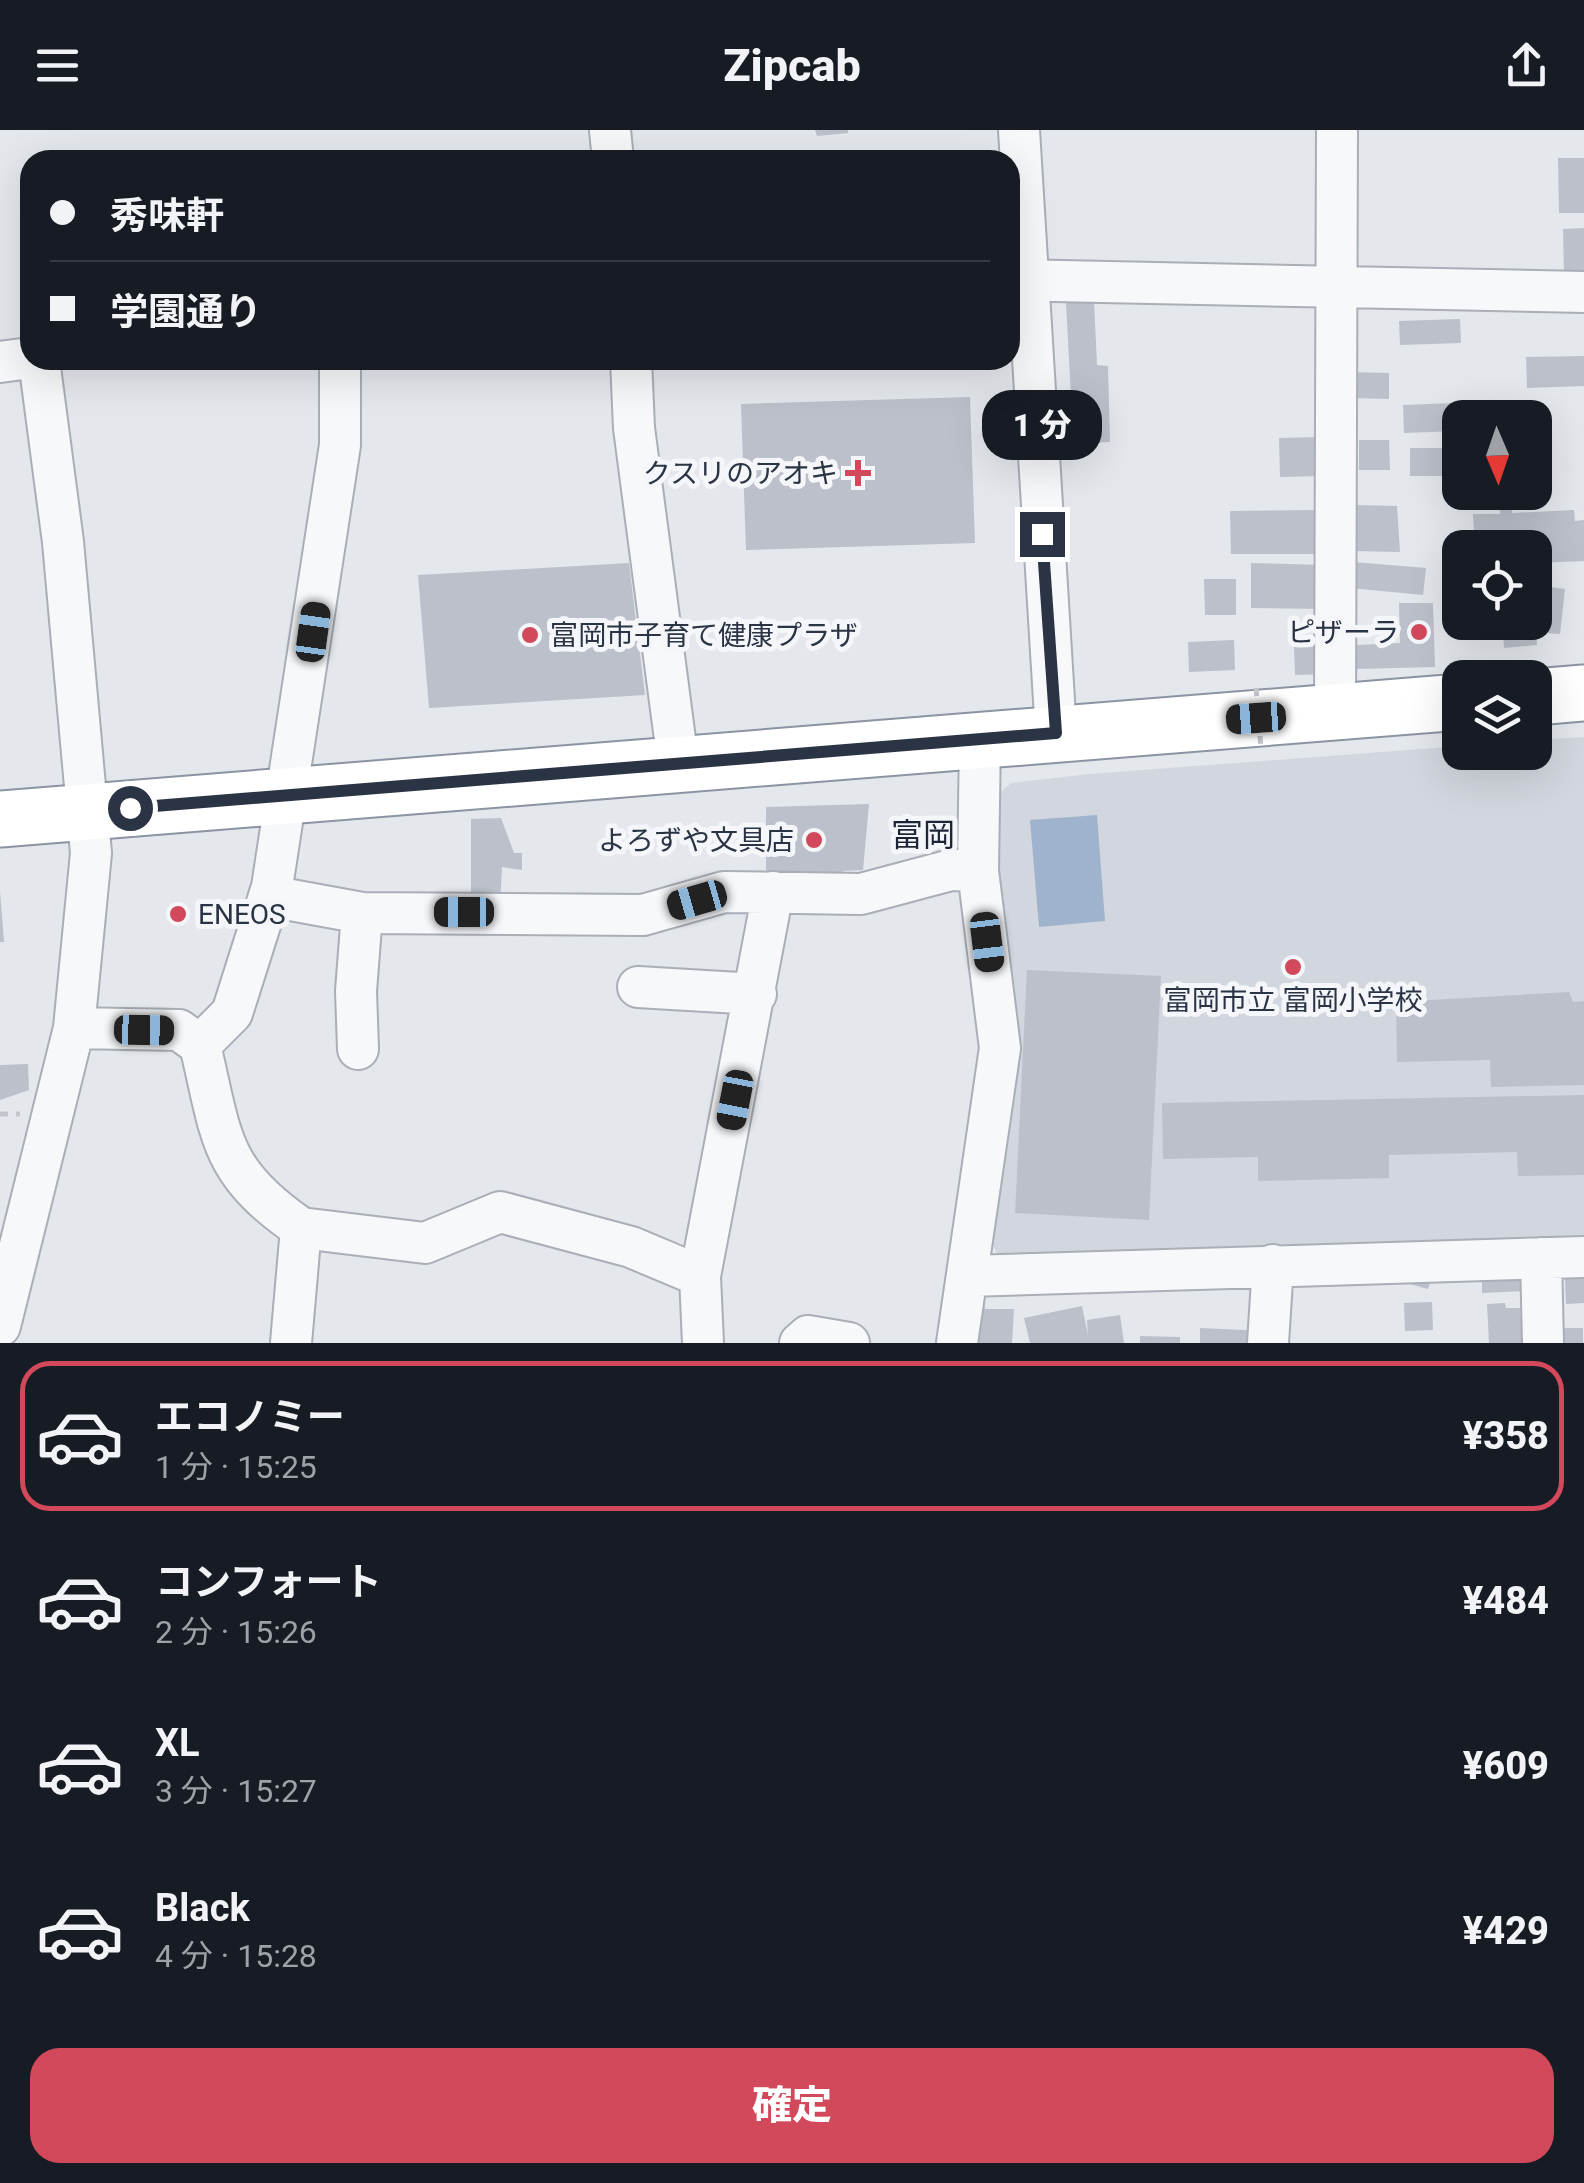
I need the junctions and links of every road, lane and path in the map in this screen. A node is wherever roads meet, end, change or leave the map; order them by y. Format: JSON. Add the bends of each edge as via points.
{"nodes":[{"id":1,"x":1337,"y":130,"type":"edge"},
{"id":2,"x":1020,"y":280,"type":"edge"},
{"id":3,"x":1336,"y":284,"type":"junction"},
{"id":4,"x":1584,"y":292,"type":"edge"},
{"id":5,"x":1020,"y":304,"type":"edge"},
{"id":6,"x":40,"y":370,"type":"edge"},
{"id":7,"x":340,"y":370,"type":"edge"},
{"id":8,"x":631,"y":370,"type":"edge"},
{"id":9,"x":1256,"y":688,"type":"dead end"},
{"id":10,"x":1584,"y":693,"type":"edge"},
{"id":11,"x":1552,"y":695,"type":"edge"},
{"id":12,"x":1442,"y":703,"type":"edge"},
{"id":13,"x":1335,"y":712,"type":"junction"},
{"id":14,"x":1056,"y":733,"type":"junction"},
{"id":15,"x":980,"y":738,"type":"junction"},
{"id":16,"x":1260,"y":749,"type":"dead end"},
{"id":17,"x":678,"y":762,"type":"junction"},
{"id":18,"x":288,"y":795,"type":"junction"},
{"id":19,"x":90,"y":811,"type":"junction"},
{"id":20,"x":0,"y":820,"type":"edge"},
{"id":21,"x":978,"y":871,"type":"junction"},
{"id":22,"x":773,"y":892,"type":"junction"},
{"id":23,"x":269,"y":896,"type":"junction"},
{"id":24,"x":362,"y":912,"type":"junction"},
{"id":25,"x":638,"y":986,"type":"dead end"},
{"id":26,"x":756,"y":994,"type":"junction"},
{"id":27,"x":74,"y":1028,"type":"junction"},
{"id":28,"x":200,"y":1045,"type":"junction"},
{"id":29,"x":358,"y":1049,"type":"dead end"},
{"id":30,"x":301,"y":1228,"type":"junction"},
{"id":31,"x":1541,"y":1258,"type":"junction"},
{"id":32,"x":1584,"y":1258,"type":"edge"},
{"id":33,"x":1274,"y":1265,"type":"junction"},
{"id":34,"x":700,"y":1276,"type":"junction"},
{"id":35,"x":969,"y":1276,"type":"junction"},
{"id":36,"x":0,"y":1326,"type":"edge"},
{"id":37,"x":291,"y":1343,"type":"edge"},
{"id":38,"x":703,"y":1343,"type":"edge"},
{"id":39,"x":800,"y":1343,"type":"edge"},
{"id":40,"x":849,"y":1343,"type":"edge"},
{"id":41,"x":957,"y":1343,"type":"edge"},
{"id":42,"x":1268,"y":1343,"type":"edge"},
{"id":43,"x":1543,"y":1343,"type":"edge"}],
"edges":[{"from":1,"to":3,"type":"street"},
{"from":2,"to":3,"type":"street"},
{"from":3,"to":4,"type":"street"},
{"from":3,"to":13,"type":"street"},
{"from":5,"to":14,"type":"street"},
{"from":6,"to":19,"type":"street"},
{"from":7,"to":18,"type":"street","via":[[340,444]]},
{"from":8,"to":17,"type":"street"},
{"from":9,"to":16,"type":"path","bridge":true},
{"from":10,"to":11,"type":"highway"},
{"from":12,"to":13,"type":"highway"},
{"from":13,"to":14,"type":"highway"},
{"from":14,"to":15,"type":"highway"},
{"from":15,"to":17,"type":"highway"},
{"from":15,"to":21,"type":"street"},
{"from":17,"to":18,"type":"highway"},
{"from":18,"to":19,"type":"highway"},
{"from":18,"to":23,"type":"street"},
{"from":19,"to":20,"type":"highway"},
{"from":19,"to":27,"type":"street","via":[[92,853]]},
{"from":21,"to":22,"type":"street","via":[[951,870],[861,894]]},
{"from":21,"to":35,"type":"street","via":[[1000,1048]]},
{"from":22,"to":24,"type":"street","via":[[724,892],[643,915]]},
{"from":22,"to":26,"type":"street"},
{"from":23,"to":24,"type":"street"},
{"from":23,"to":28,"type":"street","via":[[232,1014]]},
{"from":24,"to":29,"type":"street"},
{"from":25,"to":26,"type":"street"},
{"from":26,"to":34,"type":"street"},
{"from":27,"to":28,"type":"street","via":[[179,1030]]},
{"from":27,"to":36,"type":"street"},
{"from":28,"to":30,"type":"street","via":[[224,1150],[244,1183]]},
{"from":30,"to":34,"type":"street","via":[[425,1242],[500,1212],[631,1247]]},
{"from":30,"to":37,"type":"street"},
{"from":31,"to":32,"type":"street"},
{"from":31,"to":33,"type":"street"},
{"from":31,"to":43,"type":"street"},
{"from":33,"to":35,"type":"street"},
{"from":33,"to":42,"type":"street"},
{"from":34,"to":38,"type":"street"},
{"from":35,"to":41,"type":"street"},
{"from":39,"to":40,"type":"street","via":[[808,1336]]}]}
